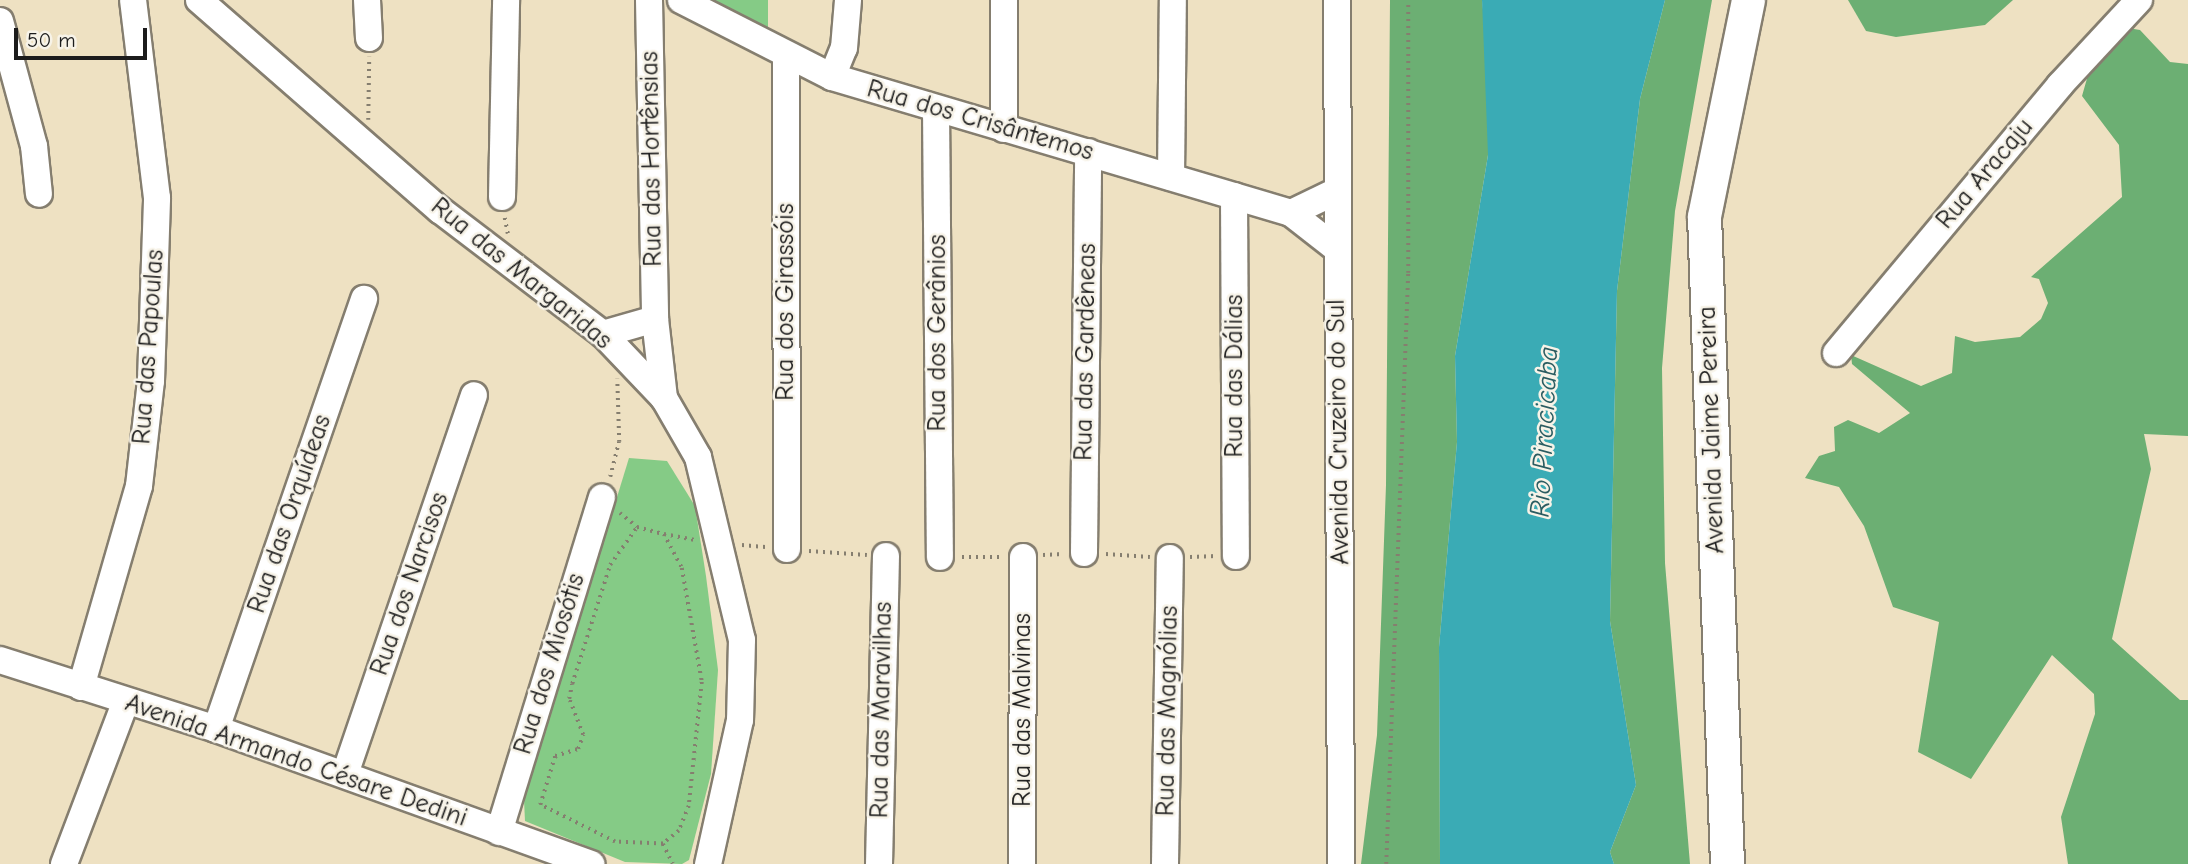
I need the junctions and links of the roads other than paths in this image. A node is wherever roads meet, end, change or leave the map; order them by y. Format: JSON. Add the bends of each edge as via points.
{"nodes":[{"id":1,"x":133,"y":0,"type":"edge"},
{"id":2,"x":199,"y":0,"type":"edge"},
{"id":3,"x":367,"y":0,"type":"edge"},
{"id":4,"x":506,"y":0,"type":"edge"},
{"id":5,"x":649,"y":0,"type":"edge"},
{"id":6,"x":681,"y":0,"type":"edge"},
{"id":7,"x":848,"y":0,"type":"edge"},
{"id":8,"x":1004,"y":0,"type":"edge"},
{"id":9,"x":1173,"y":0,"type":"edge"},
{"id":10,"x":1337,"y":0,"type":"edge"},
{"id":11,"x":1727,"y":0,"type":"edge"},
{"id":12,"x":1748,"y":0,"type":"edge"},
{"id":13,"x":2140,"y":0,"type":"edge"},
{"id":14,"x":0,"y":21,"type":"edge"},
{"id":15,"x":369,"y":38,"type":"road end"},
{"id":16,"x":786,"y":55,"type":"junction"},
{"id":17,"x":832,"y":77,"type":"junction"},
{"id":18,"x":936,"y":109,"type":"junction"},
{"id":19,"x":1003,"y":129,"type":"junction"},
{"id":20,"x":1088,"y":152,"type":"junction"},
{"id":21,"x":1171,"y":177,"type":"junction"},
{"id":22,"x":1336,"y":191,"type":"junction"},
{"id":23,"x":39,"y":194,"type":"dead end"},
{"id":24,"x":1234,"y":195,"type":"junction"},
{"id":25,"x":502,"y":197,"type":"road end"},
{"id":26,"x":1291,"y":213,"type":"junction"},
{"id":27,"x":1337,"y":249,"type":"junction"},
{"id":28,"x":364,"y":299,"type":"dead end"},
{"id":29,"x":655,"y":319,"type":"junction"},
{"id":30,"x":603,"y":334,"type":"junction"},
{"id":31,"x":1836,"y":353,"type":"dead end"},
{"id":32,"x":628,"y":363,"type":"junction"},
{"id":33,"x":474,"y":395,"type":"dead end"},
{"id":34,"x":664,"y":398,"type":"junction"},
{"id":35,"x":602,"y":497,"type":"road end"},
{"id":36,"x":787,"y":549,"type":"dead end"},
{"id":37,"x":1083,"y":553,"type":"dead end"},
{"id":38,"x":886,"y":556,"type":"dead end"},
{"id":39,"x":940,"y":556,"type":"dead end"},
{"id":40,"x":1236,"y":556,"type":"dead end"},
{"id":41,"x":1023,"y":557,"type":"dead end"},
{"id":42,"x":1170,"y":558,"type":"dead end"},
{"id":43,"x":0,"y":660,"type":"edge"},
{"id":44,"x":81,"y":687,"type":"junction"},
{"id":45,"x":125,"y":703,"type":"junction"},
{"id":46,"x":216,"y":729,"type":"junction"},
{"id":47,"x":345,"y":774,"type":"junction"},
{"id":48,"x":499,"y":831,"type":"junction"},
{"id":49,"x":64,"y":864,"type":"edge"},
{"id":50,"x":592,"y":864,"type":"edge"},
{"id":51,"x":708,"y":864,"type":"edge"},
{"id":52,"x":879,"y":864,"type":"edge"},
{"id":53,"x":1022,"y":864,"type":"edge"},
{"id":54,"x":1165,"y":864,"type":"edge"},
{"id":55,"x":1341,"y":864,"type":"edge"},
{"id":56,"x":1705,"y":864,"type":"edge"},
{"id":57,"x":1727,"y":864,"type":"edge"}],
"edges":[{"from":1,"to":44,"type":"street","name":"Rua das Papoulas","via":[[157,198],[151,381],[139,486]]},
{"from":2,"to":30,"type":"street","name":"Rua das Margaridas","via":[[368,150]]},
{"from":3,"to":15,"type":"street"},
{"from":4,"to":25,"type":"street"},
{"from":5,"to":29,"type":"street","name":"Rua das Hortênsias"},
{"from":6,"to":16,"type":"street","name":"Rua dos Crisântemos"},
{"from":7,"to":17,"type":"street","via":[[845,39]]},
{"from":8,"to":19,"type":"street"},
{"from":9,"to":21,"type":"street"},
{"from":10,"to":22,"type":"street","name":"Avenida Cruzeiro do Sul"},
{"from":11,"to":56,"type":"main road","name":"Avenida Jaime Pereira","via":[[1687,218],[1697,385]]},
{"from":12,"to":57,"type":"main road","name":"Avenida Jaime Pereira","via":[[1704,216]]},
{"from":13,"to":31,"type":"street","name":"Rua Aracaju","via":[[2060,85]]},
{"from":14,"to":23,"type":"street","via":[[34,146]]},
{"from":16,"to":17,"type":"street","name":"Rua dos Crisântemos"},
{"from":16,"to":36,"type":"street","name":"Rua dos Girassóis"},
{"from":17,"to":18,"type":"street","name":"Rua dos Crisântemos"},
{"from":18,"to":19,"type":"street","name":"Rua dos Crisântemos"},
{"from":18,"to":39,"type":"street","name":"Rua dos Gerânios"},
{"from":19,"to":20,"type":"street","name":"Rua dos Crisântemos"},
{"from":20,"to":21,"type":"street","name":"Rua dos Crisântemos"},
{"from":20,"to":37,"type":"street","name":"Rua das Gardêneas"},
{"from":21,"to":24,"type":"street","name":"Rua dos Crisântemos"},
{"from":22,"to":26,"type":"street"},
{"from":22,"to":27,"type":"street","name":"Avenida Cruzeiro do Sul"},
{"from":24,"to":26,"type":"street","name":"Rua dos Crisântemos"},
{"from":24,"to":40,"type":"street","name":"Rua das Dálias"},
{"from":26,"to":27,"type":"street","name":"Rua dos Crisântemos"},
{"from":27,"to":55,"type":"street","name":"Avenida Cruzeiro do Sul"},
{"from":28,"to":46,"type":"street","name":"Rua das Orquídeas"},
{"from":29,"to":30,"type":"street"},
{"from":29,"to":32,"type":"street"},
{"from":29,"to":34,"type":"street","name":"Rua das Hortênsias"},
{"from":30,"to":32,"type":"street","name":"Rua das Margaridas"},
{"from":32,"to":34,"type":"street","name":"Rua das Margaridas"},
{"from":33,"to":47,"type":"street","name":"Rua dos Narcisos"},
{"from":34,"to":51,"type":"street","name":"Rua das Margaridas","via":[[698,457],[742,640],[740,720]]},
{"from":35,"to":48,"type":"street","name":"Rua dos Miosótis"},
{"from":38,"to":52,"type":"street","name":"Rua das Maravilhas"},
{"from":41,"to":53,"type":"street","name":"Rua das Malvinas"},
{"from":42,"to":54,"type":"street","name":"Rua das Magnólias"},
{"from":43,"to":44,"type":"street","name":"Avenida Armando Césare Dedini"},
{"from":44,"to":45,"type":"street","name":"Avenida Armando Césare Dedini"},
{"from":45,"to":46,"type":"street","name":"Avenida Armando Césare Dedini"},
{"from":45,"to":49,"type":"street"},
{"from":46,"to":47,"type":"street","name":"Avenida Armando Césare Dedini"},
{"from":47,"to":48,"type":"street","name":"Avenida Armando Césare Dedini"},
{"from":48,"to":50,"type":"street","name":"Avenida Armando Césare Dedini"}]}
